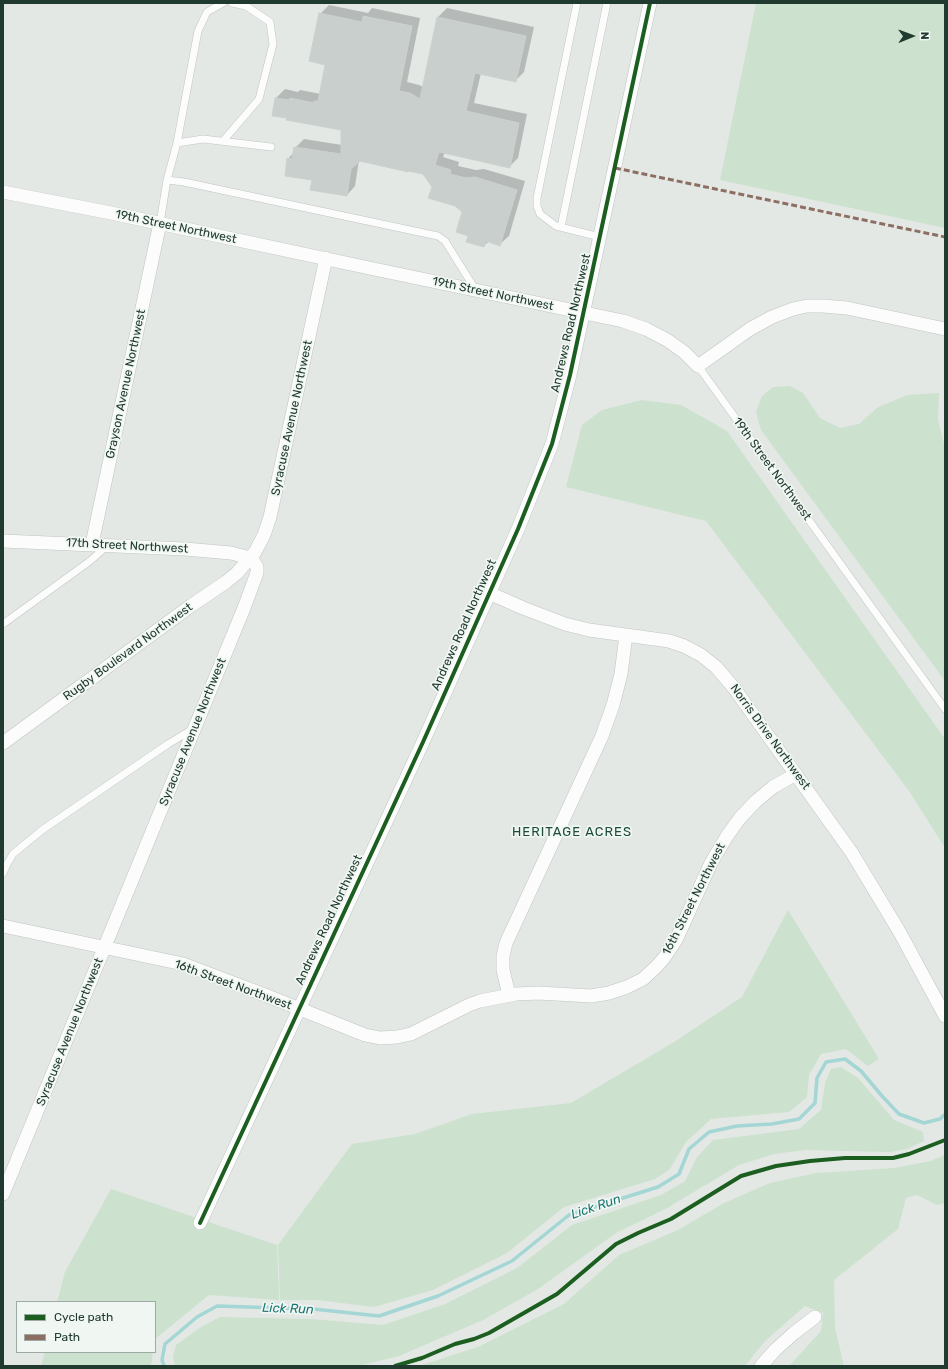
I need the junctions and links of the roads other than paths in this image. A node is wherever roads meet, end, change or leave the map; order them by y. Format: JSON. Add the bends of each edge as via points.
{"nodes":[{"id":1,"x":223,"y":3,"type":"edge"},
{"id":2,"x":232,"y":3,"type":"edge"},
{"id":3,"x":577,"y":3,"type":"edge"},
{"id":4,"x":607,"y":3,"type":"edge"},
{"id":5,"x":650,"y":3,"type":"edge"},
{"id":6,"x":223,"y":141,"type":"junction"},
{"id":7,"x":177,"y":143,"type":"junction"},
{"id":8,"x":271,"y":147,"type":"dead end"},
{"id":9,"x":167,"y":180,"type":"junction"},
{"id":10,"x":3,"y":192,"type":"edge"},
{"id":11,"x":160,"y":223,"type":"junction"},
{"id":12,"x":561,"y":227,"type":"junction"},
{"id":13,"x":600,"y":237,"type":"junction"},
{"id":14,"x":326,"y":258,"type":"junction"},
{"id":15,"x":476,"y":290,"type":"junction"},
{"id":16,"x":584,"y":312,"type":"junction"},
{"id":17,"x":945,"y":329,"type":"edge"},
{"id":18,"x":698,"y":366,"type":"junction"},
{"id":19,"x":3,"y":541,"type":"edge"},
{"id":20,"x":92,"y":544,"type":"junction"},
{"id":21,"x":108,"y":545,"type":"junction"},
{"id":22,"x":250,"y":558,"type":"junction"},
{"id":23,"x":489,"y":594,"type":"junction"},
{"id":24,"x":3,"y":624,"type":"edge"},
{"id":25,"x":626,"y":635,"type":"junction"},
{"id":26,"x":945,"y":710,"type":"edge"},
{"id":27,"x":194,"y":728,"type":"junction"},
{"id":28,"x":3,"y":743,"type":"edge"},
{"id":29,"x":796,"y":774,"type":"junction"},
{"id":30,"x":3,"y":872,"type":"edge"},
{"id":31,"x":3,"y":926,"type":"edge"},
{"id":32,"x":104,"y":948,"type":"junction"},
{"id":33,"x":509,"y":995,"type":"junction"},
{"id":34,"x":298,"y":1009,"type":"junction"},
{"id":35,"x":945,"y":1016,"type":"edge"},
{"id":36,"x":3,"y":1194,"type":"edge"},
{"id":37,"x":200,"y":1223,"type":"dead end"},
{"id":38,"x":815,"y":1316,"type":"dead end"},
{"id":39,"x":761,"y":1366,"type":"edge"}],
"edges":[{"from":1,"to":7,"type":"lane","via":[[207,12],[198,31]]},
{"from":2,"to":6,"type":"lane","via":[[246,6],[270,22],[273,44],[259,99]]},
{"from":3,"to":12,"type":"lane","via":[[537,198],[540,214]]},
{"from":4,"to":12,"type":"lane"},
{"from":5,"to":13,"type":"street","name":"Andrews Road Northwest"},
{"from":6,"to":7,"type":"lane","via":[[203,139]]},
{"from":6,"to":8,"type":"lane"},
{"from":7,"to":9,"type":"lane"},
{"from":9,"to":11,"type":"lane"},
{"from":9,"to":15,"type":"lane","via":[[438,236],[445,241]]},
{"from":10,"to":11,"type":"street","name":"19th Street Northwest"},
{"from":11,"to":14,"type":"street","name":"19th Street Northwest"},
{"from":11,"to":20,"type":"street","name":"Grayson Avenue Northwest"},
{"from":12,"to":13,"type":"lane"},
{"from":13,"to":16,"type":"street","name":"Andrews Road Northwest"},
{"from":14,"to":15,"type":"street","name":"19th Street Northwest"},
{"from":14,"to":22,"type":"street","name":"Syracuse Avenue Northwest","via":[[270,516],[264,535]]},
{"from":15,"to":16,"type":"street","name":"19th Street Northwest"},
{"from":16,"to":18,"type":"street","name":"19th Street Northwest","via":[[646,329],[684,352]]},
{"from":16,"to":23,"type":"street","name":"Andrews Road Northwest","via":[[552,444]]},
{"from":17,"to":18,"type":"street","via":[[847,308],[807,306],[792,309],[766,320]]},
{"from":18,"to":26,"type":"lane","name":"19th Street Northwest"},
{"from":19,"to":20,"type":"street","name":"17th Street Northwest"},
{"from":20,"to":21,"type":"street","name":"17th Street Northwest"},
{"from":21,"to":22,"type":"street","name":"17th Street Northwest","via":[[211,551]]},
{"from":21,"to":24,"type":"lane"},
{"from":22,"to":27,"type":"street","name":"Syracuse Avenue Northwest","via":[[257,567],[257,572]]},
{"from":22,"to":28,"type":"street","name":"Rugby Boulevard Northwest","via":[[238,573],[226,582]]},
{"from":23,"to":25,"type":"street","name":"Norris Drive Northwest","via":[[565,624]]},
{"from":23,"to":34,"type":"street","name":"Andrews Road Northwest"},
{"from":25,"to":29,"type":"street","name":"Norris Drive Northwest","via":[[669,641],[684,646],[716,667]]},
{"from":25,"to":33,"type":"street","via":[[621,674],[602,736],[506,943],[503,970]]},
{"from":27,"to":30,"type":"lane","via":[[42,830],[13,854]]},
{"from":27,"to":32,"type":"street","name":"Syracuse Avenue Northwest"},
{"from":29,"to":33,"type":"street","name":"16th Street Northwest","via":[[773,787],[740,818],[711,864],[676,940],[664,958],[643,978],[621,989],[591,996],[538,993]]},
{"from":29,"to":35,"type":"street","name":"Norris Drive Northwest","via":[[856,860],[899,931]]},
{"from":31,"to":32,"type":"street","name":"16th Street Northwest"},
{"from":32,"to":34,"type":"street","name":"16th Street Northwest","via":[[183,964]]},
{"from":32,"to":36,"type":"street","name":"Syracuse Avenue Northwest"},
{"from":33,"to":34,"type":"street","name":"16th Street Northwest","via":[[469,1005],[412,1034],[397,1037],[380,1038],[365,1035]]},
{"from":34,"to":37,"type":"street","name":"Andrews Road Northwest"},
{"from":38,"to":39,"type":"street","via":[[794,1332]]}]}
